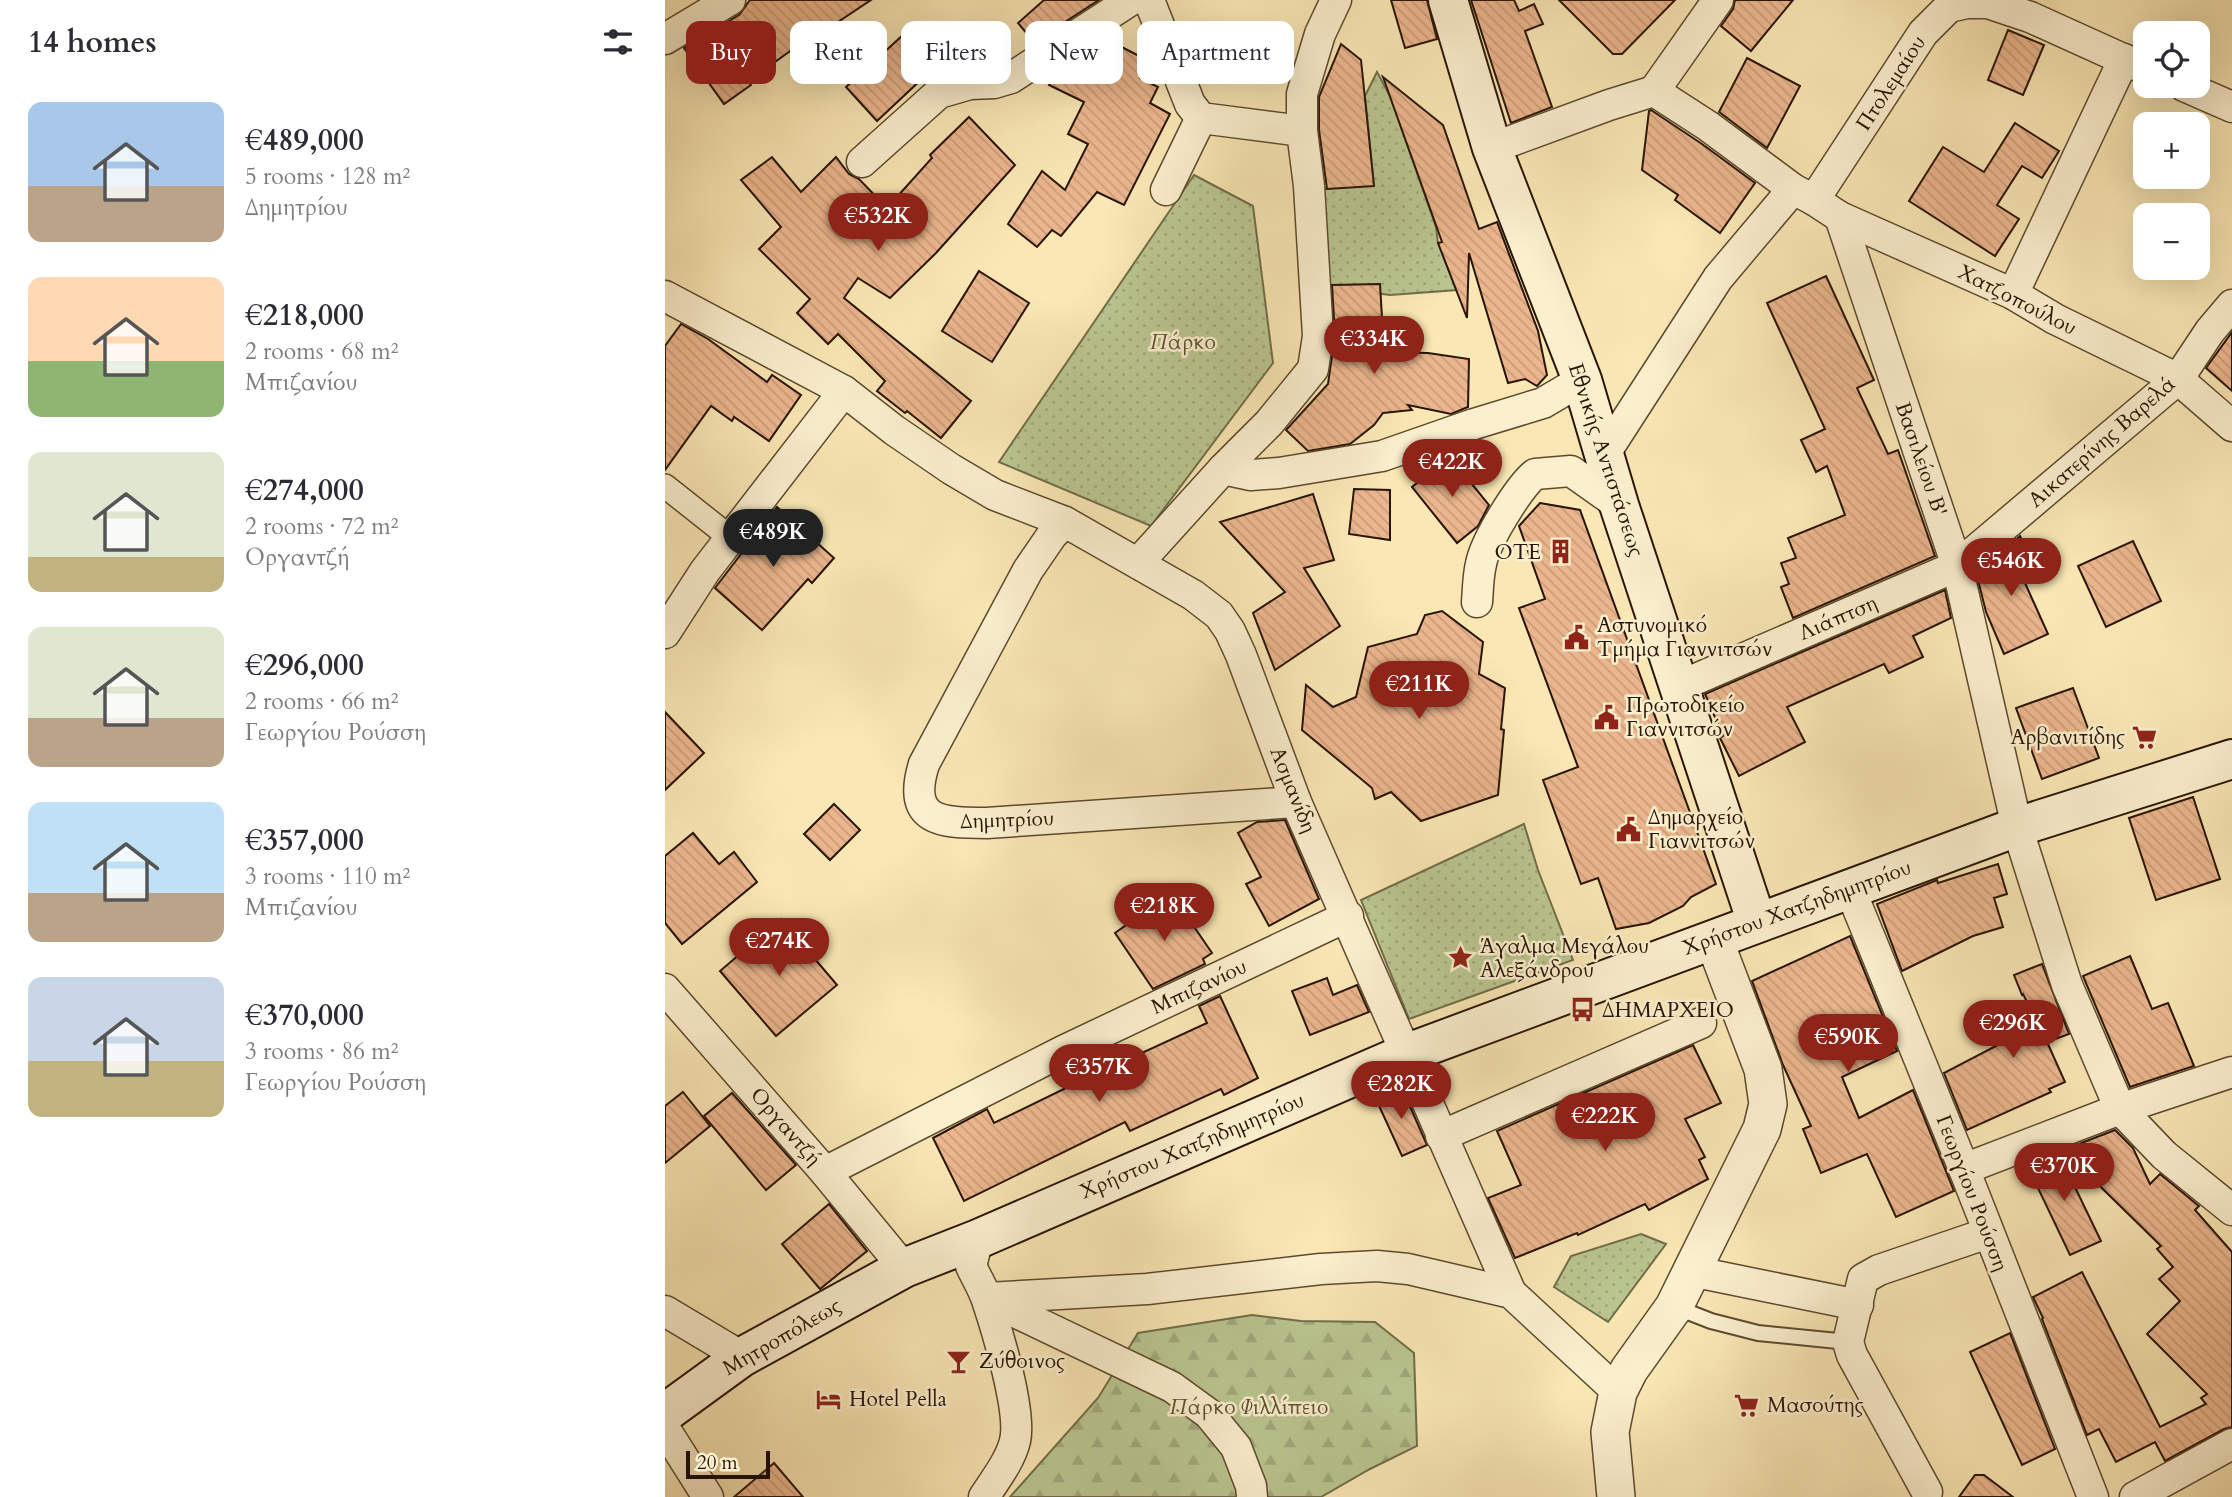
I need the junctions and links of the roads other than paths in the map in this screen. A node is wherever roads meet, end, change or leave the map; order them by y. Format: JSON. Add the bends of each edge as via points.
{"nodes":[{"id":1,"x":730,"y":0,"type":"edge"},
{"id":2,"x":1131,"y":0,"type":"edge"},
{"id":3,"x":1149,"y":0,"type":"edge"},
{"id":4,"x":1336,"y":0,"type":"edge"},
{"id":5,"x":1448,"y":0,"type":"edge"},
{"id":6,"x":1718,"y":0,"type":"edge"},
{"id":7,"x":665,"y":39,"type":"edge"},
{"id":8,"x":2133,"y":64,"type":"edge"},
{"id":9,"x":2133,"y":66,"type":"edge"},
{"id":10,"x":1654,"y":91,"type":"junction"},
{"id":11,"x":2210,"y":97,"type":"edge"},
{"id":12,"x":2232,"y":107,"type":"edge"},
{"id":13,"x":1201,"y":118,"type":"junction"},
{"id":14,"x":1302,"y":131,"type":"junction"},
{"id":15,"x":1492,"y":148,"type":"junction"},
{"id":16,"x":862,"y":162,"type":"dead end"},
{"id":17,"x":1166,"y":191,"type":"dead end"},
{"id":18,"x":1804,"y":194,"type":"junction"},
{"id":19,"x":1840,"y":217,"type":"junction"},
{"id":20,"x":2013,"y":294,"type":"junction"},
{"id":21,"x":665,"y":296,"type":"edge"},
{"id":22,"x":2232,"y":305,"type":"edge"},
{"id":23,"x":2178,"y":379,"type":"junction"},
{"id":24,"x":1582,"y":380,"type":"junction"},
{"id":25,"x":844,"y":390,"type":"junction"},
{"id":26,"x":2232,"y":426,"type":"edge"},
{"id":27,"x":1604,"y":455,"type":"junction"},
{"id":28,"x":1223,"y":469,"type":"junction"},
{"id":29,"x":665,"y":486,"type":"edge"},
{"id":30,"x":1619,"y":505,"type":"junction"},
{"id":31,"x":1065,"y":522,"type":"junction"},
{"id":32,"x":732,"y":539,"type":"junction"},
{"id":33,"x":1138,"y":563,"type":"junction"},
{"id":34,"x":1957,"y":566,"type":"junction"},
{"id":35,"x":1477,"y":602,"type":"dead end"},
{"id":36,"x":665,"y":634,"type":"edge"},
{"id":37,"x":1680,"y":686,"type":"junction"},
{"id":38,"x":2232,"y":759,"type":"edge"},
{"id":39,"x":1296,"y":802,"type":"junction"},
{"id":40,"x":2017,"y":827,"type":"junction"},
{"id":41,"x":1850,"y":889,"type":"junction"},
{"id":42,"x":1348,"y":916,"type":"junction"},
{"id":43,"x":1757,"y":923,"type":"junction"},
{"id":44,"x":1714,"y":940,"type":"junction"},
{"id":45,"x":665,"y":989,"type":"edge"},
{"id":46,"x":1701,"y":1024,"type":"dead end"},
{"id":47,"x":1405,"y":1054,"type":"junction"},
{"id":48,"x":2232,"y":1072,"type":"edge"},
{"id":49,"x":2120,"y":1109,"type":"junction"},
{"id":50,"x":1441,"y":1136,"type":"junction"},
{"id":51,"x":1964,"y":1169,"type":"junction"},
{"id":52,"x":825,"y":1172,"type":"junction"},
{"id":53,"x":2232,"y":1210,"type":"edge"},
{"id":54,"x":1988,"y":1233,"type":"junction"},
{"id":55,"x":978,"y":1239,"type":"junction"},
{"id":56,"x":904,"y":1268,"type":"junction"},
{"id":57,"x":1692,"y":1271,"type":"junction"},
{"id":58,"x":1511,"y":1293,"type":"junction"},
{"id":59,"x":986,"y":1298,"type":"junction"},
{"id":60,"x":1858,"y":1305,"type":"junction"},
{"id":61,"x":1674,"y":1307,"type":"junction"},
{"id":62,"x":665,"y":1311,"type":"edge"},
{"id":63,"x":1848,"y":1342,"type":"junction"},
{"id":64,"x":742,"y":1357,"type":"junction"},
{"id":65,"x":1618,"y":1392,"type":"junction"},
{"id":66,"x":665,"y":1413,"type":"edge"},
{"id":67,"x":665,"y":1429,"type":"edge"},
{"id":68,"x":2232,"y":1444,"type":"edge"},
{"id":69,"x":1927,"y":1492,"type":"dead end"},
{"id":70,"x":708,"y":1497,"type":"edge"},
{"id":71,"x":984,"y":1497,"type":"edge"},
{"id":72,"x":1252,"y":1497,"type":"edge"},
{"id":73,"x":1616,"y":1497,"type":"edge"},
{"id":74,"x":2093,"y":1497,"type":"edge"},
{"id":75,"x":2135,"y":1497,"type":"edge"}],
"edges":[{"from":1,"to":7,"type":"street"},
{"from":2,"to":16,"type":"street","via":[[1011,78],[939,93]]},
{"from":3,"to":13,"type":"street","via":[[1190,104]]},
{"from":4,"to":14,"type":"street","via":[[1309,67],[1302,94]]},
{"from":5,"to":15,"type":"main road","name":"Εθνικής Αντιστάσεως"},
{"from":6,"to":10,"type":"street"},
{"from":8,"to":18,"type":"street","name":"Πτολεμαίου","via":[[1988,3],[1949,7],[1923,33]]},
{"from":9,"to":20,"type":"street"},
{"from":10,"to":15,"type":"street"},
{"from":10,"to":18,"type":"street"},
{"from":11,"to":12,"type":"street"},
{"from":13,"to":14,"type":"street"},
{"from":13,"to":17,"type":"street"},
{"from":14,"to":28,"type":"street","via":[[1318,336],[1313,369]]},
{"from":15,"to":24,"type":"main road","name":"Εθνικής Αντιστάσεως"},
{"from":18,"to":19,"type":"street","name":"Χατζοπούλου"},
{"from":18,"to":27,"type":"street","name":"Πτολεμαίου","via":[[1718,278]]},
{"from":19,"to":20,"type":"street","name":"Χατζοπούλου"},
{"from":19,"to":34,"type":"street","name":"Βασιλείου Β'"},
{"from":20,"to":23,"type":"street","name":"Χατζοπούλου"},
{"from":21,"to":25,"type":"street","name":"Ασμανίδη"},
{"from":22,"to":23,"type":"street","name":"Αικατερίνης Βαρελά"},
{"from":23,"to":26,"type":"street","name":"Χατζοπούλου"},
{"from":23,"to":34,"type":"street","name":"Αικατερίνης Βαρελά"},
{"from":24,"to":27,"type":"main road","name":"Εθνικής Αντιστάσεως"},
{"from":24,"to":28,"type":"street","via":[[1543,402],[1383,456],[1279,473]]},
{"from":25,"to":31,"type":"street","name":"Ασμανίδη","via":[[951,469],[995,495]]},
{"from":25,"to":32,"type":"street"},
{"from":27,"to":30,"type":"main road","name":"Εθνικής Αντιστάσεως"},
{"from":28,"to":33,"type":"street"},
{"from":29,"to":32,"type":"street"},
{"from":30,"to":35,"type":"street","via":[[1571,471],[1535,474],[1519,492],[1481,561]]},
{"from":30,"to":37,"type":"main road","name":"Εθνικής Αντιστάσεως"},
{"from":31,"to":33,"type":"street","name":"Ασμανίδη"},
{"from":31,"to":39,"type":"street","name":"Δημητρίου","via":[[1028,570],[924,764],[918,794],[925,810],[953,823],[987,823]]},
{"from":32,"to":36,"type":"street","via":[[705,571]]},
{"from":33,"to":39,"type":"street","name":"Ασμανίδη","via":[[1193,595],[1219,615],[1230,631]]},
{"from":34,"to":37,"type":"street","name":"Λιάπτση"},
{"from":34,"to":40,"type":"street","name":"Βασιλείου Β'"},
{"from":37,"to":43,"type":"main road","name":"Εθνικής Αντιστάσεως"},
{"from":38,"to":40,"type":"main road","name":"Χρήστου Χατζηδημητρίου"},
{"from":39,"to":42,"type":"street","name":"Ασμανίδη"},
{"from":40,"to":41,"type":"main road","name":"Χρήστου Χατζηδημητρίου"},
{"from":40,"to":49,"type":"street","name":"Βασιλείου Β'","via":[[2067,985]]},
{"from":41,"to":43,"type":"main road","name":"Χρήστου Χατζηδημητρίου"},
{"from":41,"to":51,"type":"street","name":"Γεωργίου Ρούσση"},
{"from":42,"to":47,"type":"street","name":"Ασμανίδη"},
{"from":42,"to":52,"type":"street","name":"Μπιζανίου","via":[[1063,1051]]},
{"from":43,"to":44,"type":"main road","name":"Χρήστου Χατζηδημητρίου"},
{"from":44,"to":47,"type":"main road","name":"Χρήστου Χατζηδημητρίου"},
{"from":44,"to":57,"type":"street","via":[[1763,1069],[1768,1104],[1762,1129]]},
{"from":45,"to":52,"type":"street","name":"Οργαντζή"},
{"from":46,"to":50,"type":"street"},
{"from":47,"to":50,"type":"street","name":"Ασμανίδη"},
{"from":47,"to":55,"type":"main road","name":"Χρήστου Χατζηδημητρίου"},
{"from":48,"to":49,"type":"street"},
{"from":49,"to":51,"type":"street"},
{"from":49,"to":53,"type":"street","via":[[2164,1155]]},
{"from":50,"to":58,"type":"street","name":"Ασμανίδη"},
{"from":51,"to":54,"type":"street","name":"Γεωργίου Ρούσση"},
{"from":52,"to":56,"type":"street","name":"Οργαντζή"},
{"from":54,"to":60,"type":"street","via":[[1879,1270],[1863,1279]]},
{"from":54,"to":74,"type":"street","name":"Γεωργίου Ρούσση"},
{"from":55,"to":56,"type":"main road","name":"Χρήστου Χατζηδημητρίου"},
{"from":55,"to":59,"type":"street","via":[[971,1266]]},
{"from":56,"to":64,"type":"main road","name":"Μητροπόλεως"},
{"from":57,"to":60,"type":"street"},
{"from":57,"to":61,"type":"street"},
{"from":58,"to":59,"type":"street","via":[[1377,1266],[1147,1289]]},
{"from":58,"to":65,"type":"street"},
{"from":59,"to":71,"type":"street","via":[[1017,1419],[1015,1441]]},
{"from":59,"to":72,"type":"street","via":[[1173,1387],[1209,1413],[1236,1447]]},
{"from":60,"to":63,"type":"street"},
{"from":61,"to":63,"type":"lane","via":[[1758,1334]]},
{"from":61,"to":65,"type":"street"},
{"from":62,"to":64,"type":"street"},
{"from":63,"to":69,"type":"street"},
{"from":64,"to":66,"type":"main road","name":"Μητροπόλεως"},
{"from":65,"to":73,"type":"street","via":[[1610,1433]]},
{"from":67,"to":70,"type":"street"},
{"from":68,"to":75,"type":"street"}]}
